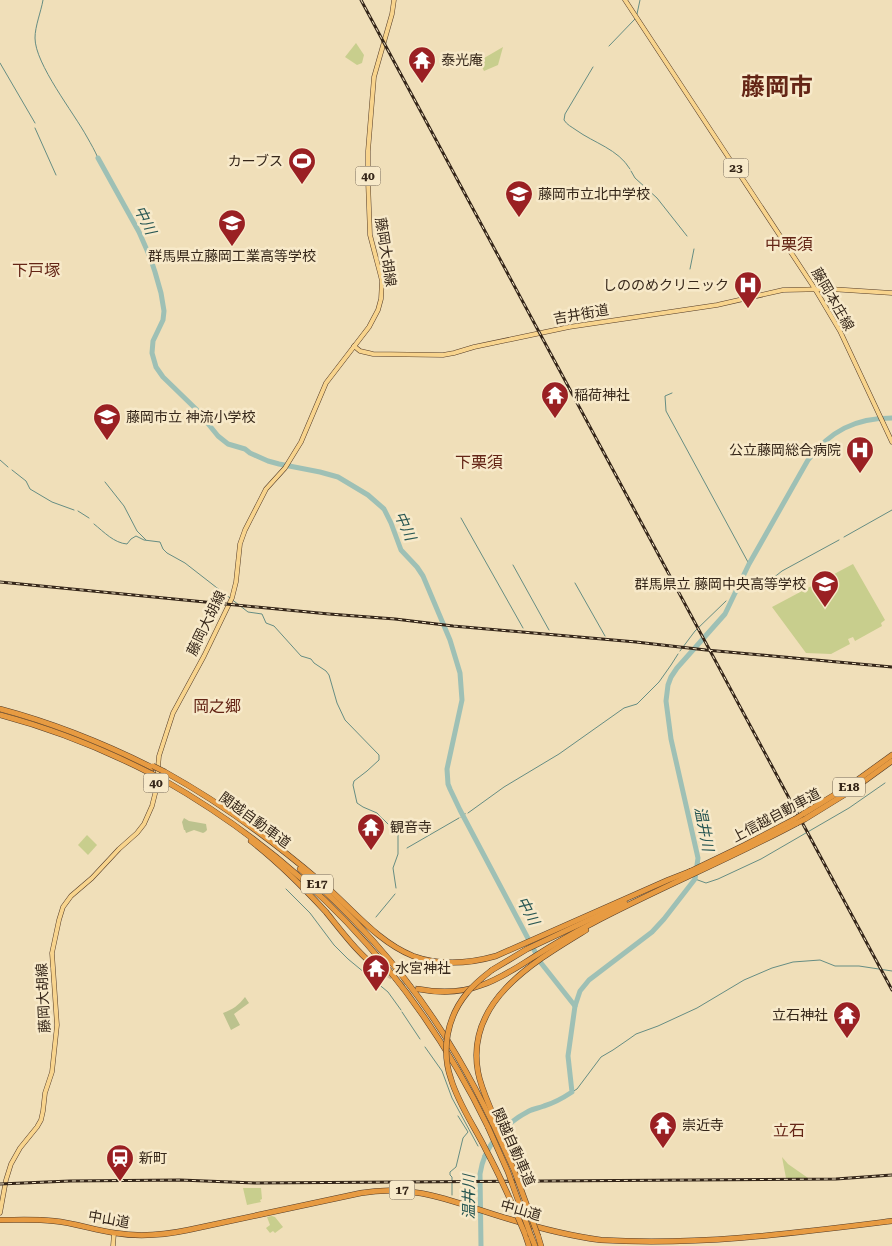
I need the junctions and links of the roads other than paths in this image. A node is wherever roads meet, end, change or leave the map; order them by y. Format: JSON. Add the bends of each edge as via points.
{"nodes":[{"id":1,"x":394,"y":0,"type":"edge"},
{"id":2,"x":625,"y":0,"type":"edge"},
{"id":3,"x":815,"y":289,"type":"junction"},
{"id":4,"x":892,"y":293,"type":"edge"},
{"id":5,"x":354,"y":346,"type":"junction"},
{"id":6,"x":892,"y":442,"type":"edge"},
{"id":7,"x":0,"y":709,"type":"edge"},
{"id":8,"x":0,"y":715,"type":"edge"},
{"id":9,"x":892,"y":755,"type":"edge"},
{"id":10,"x":892,"y":761,"type":"edge"},
{"id":11,"x":164,"y":775,"type":"junction"},
{"id":12,"x":196,"y":799,"type":"junction"},
{"id":13,"x":804,"y":817,"type":"junction"},
{"id":14,"x":704,"y":867,"type":"junction"},
{"id":15,"x":636,"y":900,"type":"junction"},
{"id":16,"x":629,"y":903,"type":"junction"},
{"id":17,"x":381,"y":971,"type":"tunnel mouth"},
{"id":18,"x":418,"y":988,"type":"tunnel mouth"},
{"id":19,"x":492,"y":1124,"type":"junction"},
{"id":20,"x":0,"y":1213,"type":"edge"},
{"id":21,"x":0,"y":1220,"type":"edge"},
{"id":22,"x":892,"y":1221,"type":"edge"},
{"id":23,"x":114,"y":1233,"type":"junction"},
{"id":24,"x":113,"y":1246,"type":"edge"},
{"id":25,"x":529,"y":1246,"type":"edge"},
{"id":26,"x":535,"y":1246,"type":"edge"},
{"id":27,"x":541,"y":1246,"type":"edge"}],
"edges":[{"from":1,"to":5,"type":"main road","name":"藤岡大胡線","number":"40","via":[[374,77],[368,151],[370,235],[382,281],[381,299],[372,321]]},
{"from":2,"to":3,"type":"main road","name":"藤岡本庄線","number":"23"},
{"from":3,"to":4,"type":"main road","name":"吉井街道"},
{"from":3,"to":5,"type":"main road","name":"吉井街道","via":[[783,290],[717,305],[569,327],[443,355],[373,354]]},
{"from":3,"to":6,"type":"main road","name":"藤岡本庄線","number":"23","via":[[840,331]]},
{"from":5,"to":20,"type":"main road","name":"藤岡大胡線","number":"40","via":[[326,383],[301,442],[287,465],[266,489],[245,530],[232,598],[172,713],[159,756],[156,790],[146,821],[63,907],[52,953],[57,1024],[53,1068],[41,1120],[12,1164]]},
{"from":7,"to":11,"type":"highway","name":"関越自動車道","number":"E17","bridge":true,"via":[[104,744]]},
{"from":8,"to":11,"type":"highway","name":"関越自動車道","number":"E17","bridge":true,"via":[[79,741],[152,774]]},
{"from":9,"to":13,"type":"highway","name":"上信越自動車道","number":"E18"},
{"from":10,"to":13,"type":"highway","name":"上信越自動車道","number":"E18","via":[[852,790]]},
{"from":11,"to":12,"type":"highway","name":"関越自動車道","number":"E17"},
{"from":11,"to":16,"type":"highway","via":[[205,796],[244,822],[312,874],[383,938],[420,958],[452,963],[487,958]]},
{"from":11,"to":19,"type":"highway","name":"関越自動車道","number":"E17","via":[[199,794],[273,846],[351,918],[410,987],[444,1035]]},
{"from":12,"to":17,"type":"highway","via":[[288,874],[361,954]]},
{"from":12,"to":19,"type":"highway","name":"関越自動車道","number":"E17","via":[[299,876],[380,959],[438,1039]]},
{"from":13,"to":14,"type":"highway","name":"上信越自動車道","number":"E18","bridge":true},
{"from":14,"to":15,"type":"highway","name":"上信越自動車道","number":"E18"},
{"from":14,"to":15,"type":"highway","name":"上信越自動車道","number":"E18","via":[[685,879]]},
{"from":15,"to":16,"type":"highway"},
{"from":16,"to":18,"type":"highway","via":[[488,983],[457,991]]},
{"from":16,"to":19,"type":"highway","via":[[513,981],[486,1014],[476,1053]]},
{"from":16,"to":25,"type":"highway","bridge":true,"via":[[527,949],[492,970],[467,992],[454,1014],[447,1037],[447,1062],[454,1088],[496,1169]]},
{"from":19,"to":26,"type":"highway","name":"関越自動車道","number":"E17","bridge":true},
{"from":19,"to":27,"type":"highway","bridge":true,"via":[[518,1178]]},
{"from":21,"to":23,"type":"highway","name":"中山道","number":"17","via":[[55,1221]]},
{"from":22,"to":23,"type":"highway","name":"中山道","number":"17","via":[[725,1242],[615,1242],[563,1234],[425,1193],[384,1190],[176,1232]]},
{"from":23,"to":24,"type":"main road"}]}
